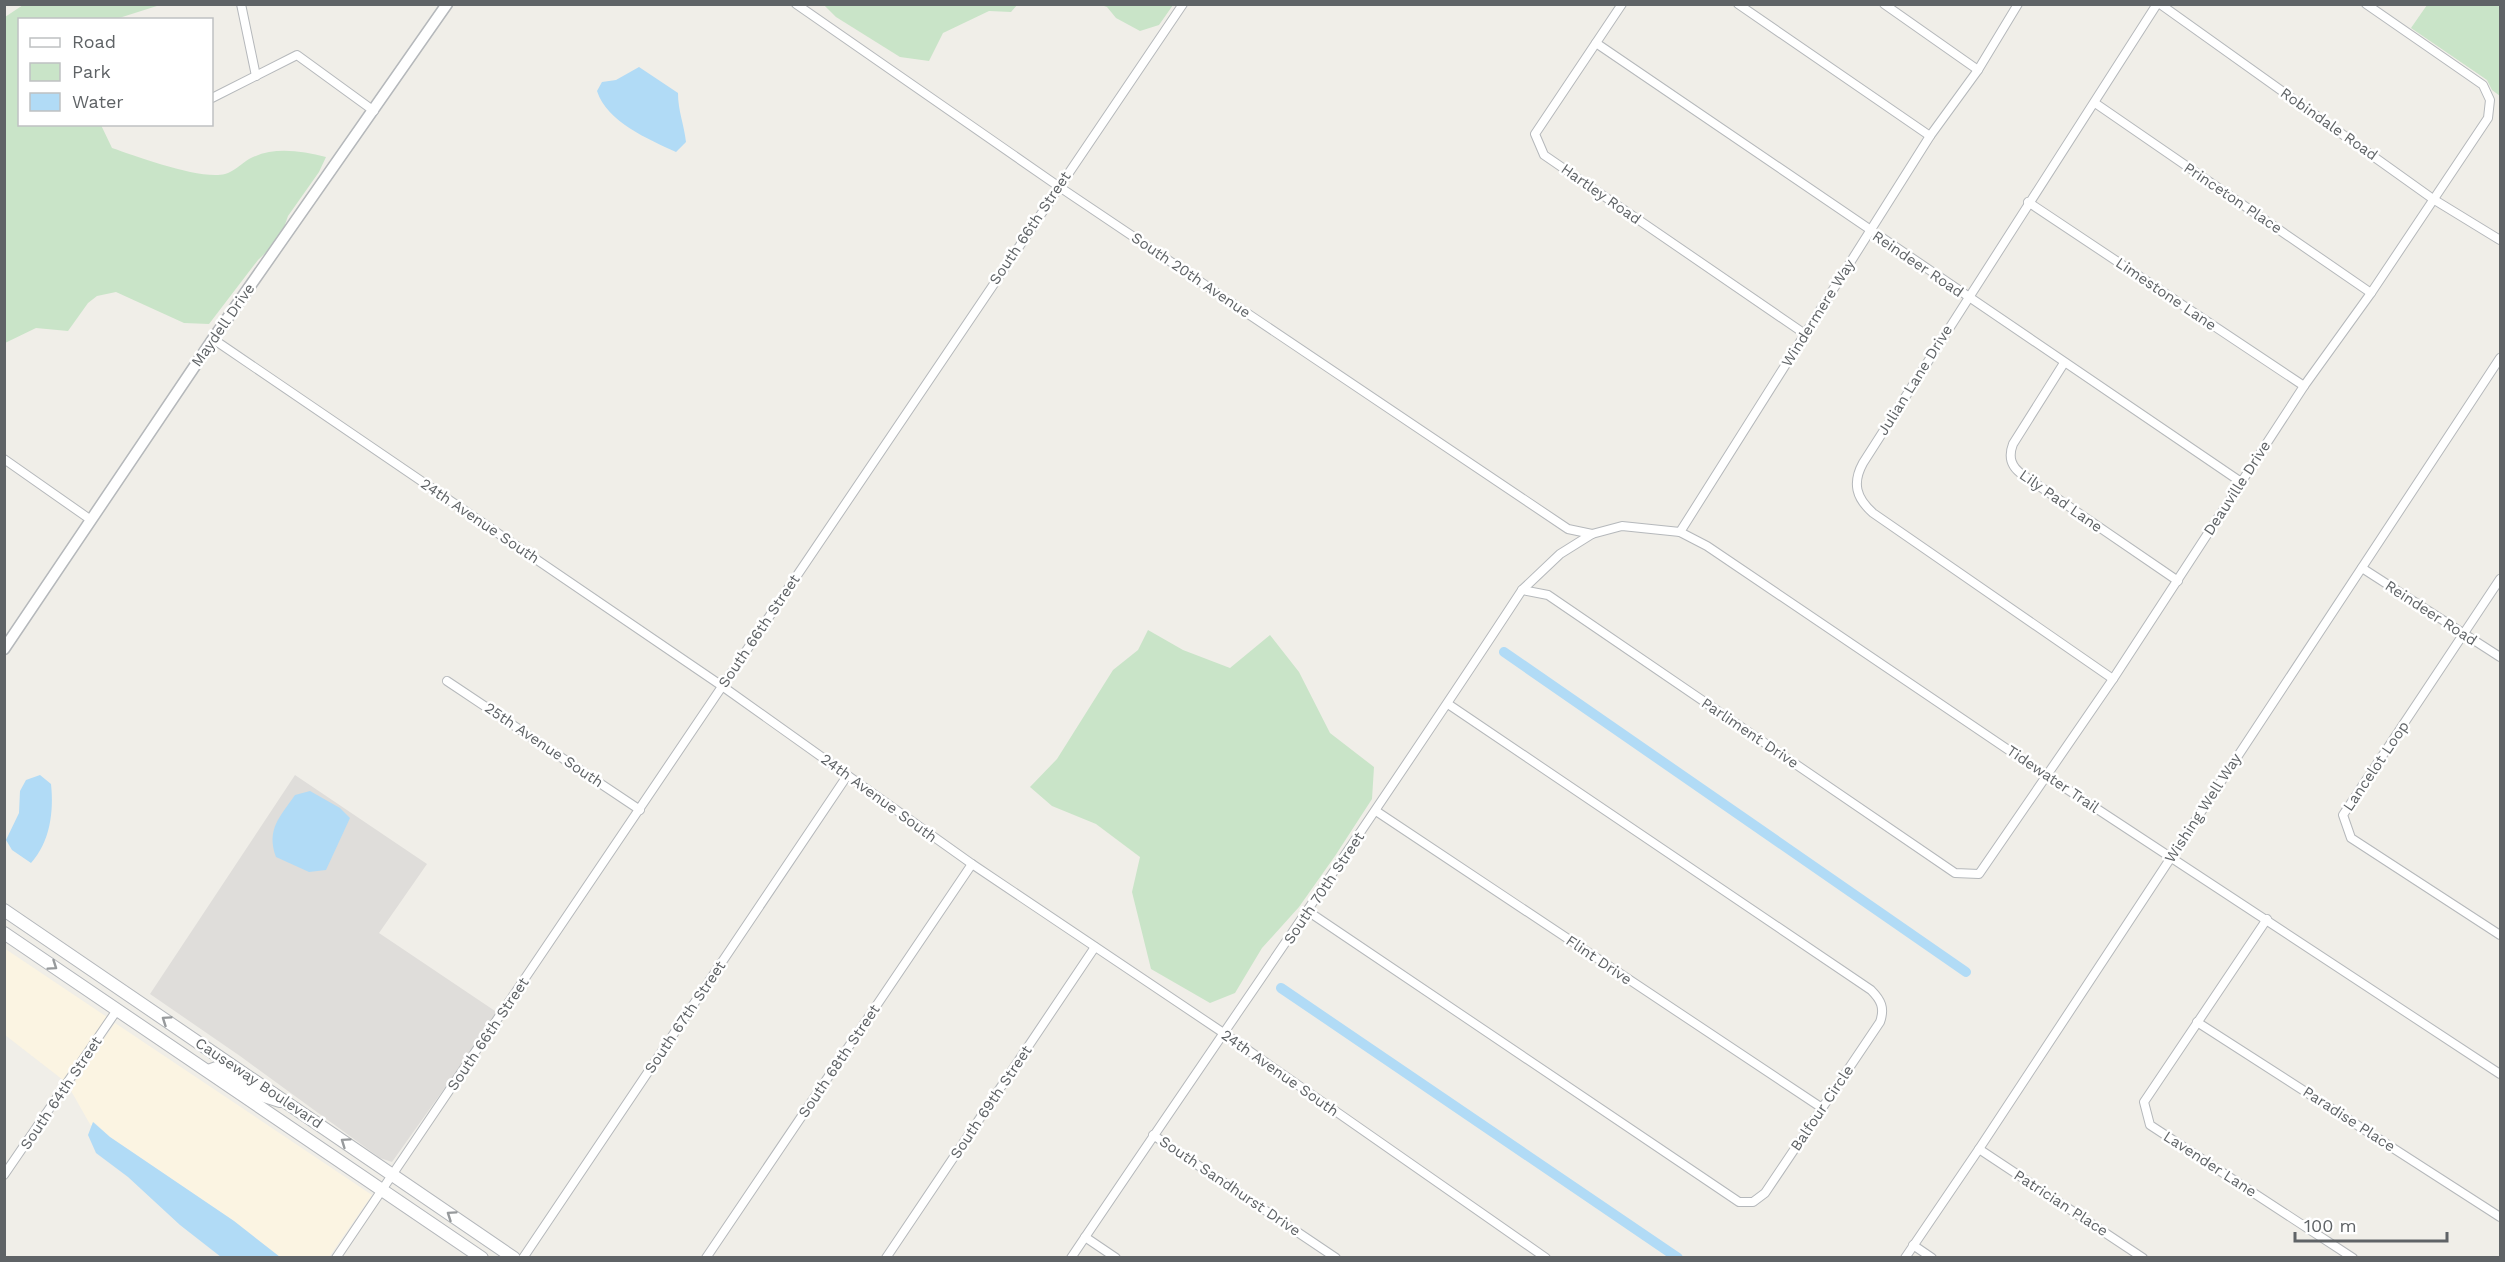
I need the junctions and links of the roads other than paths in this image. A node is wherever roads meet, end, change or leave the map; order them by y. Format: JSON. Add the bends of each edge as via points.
{"nodes":[{"id":1,"x":242,"y":4,"type":"edge"},
{"id":2,"x":447,"y":4,"type":"edge"},
{"id":3,"x":796,"y":4,"type":"edge"},
{"id":4,"x":1182,"y":4,"type":"edge"},
{"id":5,"x":1622,"y":4,"type":"edge"},
{"id":6,"x":1738,"y":4,"type":"edge"},
{"id":7,"x":1884,"y":4,"type":"edge"},
{"id":8,"x":2018,"y":4,"type":"edge"},
{"id":9,"x":2159,"y":4,"type":"edge"},
{"id":10,"x":2366,"y":4,"type":"edge"},
{"id":11,"x":1596,"y":43,"type":"junction"},
{"id":12,"x":1978,"y":70,"type":"junction"},
{"id":13,"x":256,"y":76,"type":"junction"},
{"id":14,"x":213,"y":98,"type":"edge"},
{"id":15,"x":2095,"y":103,"type":"junction"},
{"id":16,"x":374,"y":111,"type":"junction"},
{"id":17,"x":1930,"y":136,"type":"junction"},
{"id":18,"x":1058,"y":186,"type":"junction"},
{"id":19,"x":2433,"y":199,"type":"junction"},
{"id":20,"x":2028,"y":202,"type":"junction"},
{"id":21,"x":1870,"y":231,"type":"junction"},
{"id":22,"x":2500,"y":240,"type":"edge"},
{"id":23,"x":2371,"y":293,"type":"junction"},
{"id":24,"x":1967,"y":297,"type":"junction"},
{"id":25,"x":1805,"y":334,"type":"junction"},
{"id":26,"x":213,"y":339,"type":"junction"},
{"id":27,"x":2500,"y":358,"type":"edge"},
{"id":28,"x":2064,"y":363,"type":"junction"},
{"id":29,"x":2304,"y":386,"type":"junction"},
{"id":30,"x":4,"y":459,"type":"edge"},
{"id":31,"x":2241,"y":482,"type":"junction"},
{"id":32,"x":91,"y":520,"type":"junction"},
{"id":33,"x":1680,"y":532,"type":"junction"},
{"id":34,"x":1592,"y":534,"type":"junction"},
{"id":35,"x":2362,"y":568,"type":"junction"},
{"id":36,"x":2500,"y":579,"type":"edge"},
{"id":37,"x":2178,"y":581,"type":"junction"},
{"id":38,"x":1522,"y":590,"type":"junction"},
{"id":39,"x":2465,"y":634,"type":"junction"},
{"id":40,"x":4,"y":649,"type":"edge"},
{"id":41,"x":2500,"y":657,"type":"edge"},
{"id":42,"x":2113,"y":679,"type":"junction"},
{"id":43,"x":447,"y":681,"type":"dead end"},
{"id":44,"x":722,"y":686,"type":"junction"},
{"id":45,"x":1448,"y":704,"type":"junction"},
{"id":46,"x":847,"y":776,"type":"junction"},
{"id":47,"x":2047,"y":776,"type":"junction"},
{"id":48,"x":640,"y":810,"type":"junction"},
{"id":49,"x":1376,"y":812,"type":"junction"},
{"id":50,"x":2171,"y":858,"type":"junction"},
{"id":51,"x":972,"y":864,"type":"junction"},
{"id":52,"x":1979,"y":874,"type":"joint"},
{"id":53,"x":4,"y":910,"type":"edge"},
{"id":54,"x":1309,"y":912,"type":"junction"},
{"id":55,"x":2267,"y":919,"type":"junction"},
{"id":56,"x":4,"y":933,"type":"edge"},
{"id":57,"x":2500,"y":935,"type":"edge"},
{"id":58,"x":1095,"y":947,"type":"junction"},
{"id":59,"x":117,"y":1010,"type":"junction"},
{"id":60,"x":2197,"y":1022,"type":"junction"},
{"id":61,"x":1222,"y":1032,"type":"junction"},
{"id":62,"x":208,"y":1071,"type":"junction"},
{"id":63,"x":2500,"y":1074,"type":"edge"},
{"id":64,"x":287,"y":1102,"type":"junction"},
{"id":65,"x":1822,"y":1108,"type":"junction"},
{"id":66,"x":1153,"y":1135,"type":"junction"},
{"id":67,"x":1979,"y":1149,"type":"junction"},
{"id":68,"x":4,"y":1175,"type":"edge"},
{"id":69,"x":393,"y":1175,"type":"junction"},
{"id":70,"x":382,"y":1190,"type":"junction"},
{"id":71,"x":2500,"y":1217,"type":"edge"},
{"id":72,"x":1085,"y":1237,"type":"junction"},
{"id":73,"x":1913,"y":1245,"type":"junction"},
{"id":74,"x":336,"y":1257,"type":"edge"},
{"id":75,"x":482,"y":1257,"type":"edge"},
{"id":76,"x":513,"y":1257,"type":"edge"},
{"id":77,"x":523,"y":1257,"type":"edge"},
{"id":78,"x":706,"y":1257,"type":"edge"},
{"id":79,"x":886,"y":1257,"type":"edge"},
{"id":80,"x":1071,"y":1257,"type":"edge"},
{"id":81,"x":1116,"y":1257,"type":"edge"},
{"id":82,"x":1336,"y":1257,"type":"edge"},
{"id":83,"x":1546,"y":1257,"type":"edge"},
{"id":84,"x":1905,"y":1257,"type":"edge"},
{"id":85,"x":1932,"y":1257,"type":"edge"},
{"id":86,"x":2143,"y":1257,"type":"edge"},
{"id":87,"x":2353,"y":1257,"type":"edge"}],
"edges":[{"from":1,"to":13,"type":"street"},
{"from":2,"to":16,"type":"street","name":"Maydell Drive"},
{"from":3,"to":18,"type":"street","name":"South 20th Avenue"},
{"from":4,"to":18,"type":"street","name":"South 66th Street"},
{"from":5,"to":11,"type":"street","name":"Hartley Road"},
{"from":6,"to":17,"type":"street"},
{"from":7,"to":12,"type":"street"},
{"from":8,"to":12,"type":"street","name":"Windermere Way"},
{"from":9,"to":15,"type":"street","name":"Julian Lane Drive"},
{"from":9,"to":19,"type":"street","name":"Robindale Road"},
{"from":10,"to":19,"type":"street","name":"Deauville Drive","via":[[2483,85],[2490,100],[2488,118]]},
{"from":11,"to":21,"type":"street","name":"Reindeer Road"},
{"from":11,"to":25,"type":"street","name":"Hartley Road","via":[[1535,134],[1544,155]]},
{"from":12,"to":17,"type":"street","name":"Windermere Way"},
{"from":13,"to":14,"type":"street"},
{"from":13,"to":16,"type":"street","via":[[297,56]]},
{"from":15,"to":20,"type":"street","name":"Julian Lane Drive"},
{"from":15,"to":23,"type":"street","name":"Princeton Place"},
{"from":16,"to":26,"type":"street","name":"Maydell Drive"},
{"from":17,"to":21,"type":"street","name":"Windermere Way"},
{"from":18,"to":34,"type":"street","name":"South 20th Avenue","via":[[1568,529]]},
{"from":18,"to":44,"type":"street","name":"South 66th Street"},
{"from":19,"to":22,"type":"street","name":"Robindale Road"},
{"from":19,"to":23,"type":"street","name":"Deauville Drive"},
{"from":20,"to":24,"type":"street","name":"Julian Lane Drive"},
{"from":20,"to":29,"type":"street","name":"Limestone Lane"},
{"from":21,"to":24,"type":"street","name":"Reindeer Road"},
{"from":21,"to":25,"type":"street","name":"Windermere Way"},
{"from":23,"to":29,"type":"street","name":"Deauville Drive"},
{"from":24,"to":28,"type":"street","name":"Reindeer Road"},
{"from":24,"to":42,"type":"street","name":"Julian Lane Drive","via":[[1863,463],[1856,480],[1857,494],[1873,513]]},
{"from":25,"to":33,"type":"street","name":"Windermere Way"},
{"from":26,"to":32,"type":"street","name":"Maydell Drive"},
{"from":26,"to":44,"type":"street","name":"24th Avenue South"},
{"from":27,"to":35,"type":"street","name":"Wishing Well Way"},
{"from":28,"to":31,"type":"street","name":"Reindeer Road"},
{"from":28,"to":37,"type":"street","name":"Lily Pad Lane","via":[[2013,444],[2013,466]]},
{"from":29,"to":31,"type":"street","name":"Deauville Drive"},
{"from":30,"to":32,"type":"street"},
{"from":31,"to":37,"type":"street","name":"Deauville Drive"},
{"from":32,"to":40,"type":"street","name":"Maydell Drive"},
{"from":33,"to":34,"type":"street","name":"Tidewater Trail","via":[[1622,526]]},
{"from":33,"to":47,"type":"street","name":"Tidewater Trail","via":[[1707,546]]},
{"from":34,"to":38,"type":"street","name":"South 70th Street","via":[[1560,554]]},
{"from":35,"to":39,"type":"street","name":"Reindeer Road"},
{"from":35,"to":50,"type":"street","name":"Wishing Well Way"},
{"from":36,"to":39,"type":"street","name":"Lancelot Loop"},
{"from":37,"to":42,"type":"street","name":"Deauville Drive"},
{"from":38,"to":45,"type":"street","name":"South 70th Street"},
{"from":38,"to":52,"type":"street","name":"Parliment Drive","via":[[1548,595],[1955,873]]},
{"from":39,"to":41,"type":"street","name":"Reindeer Road"},
{"from":39,"to":57,"type":"street","name":"Lancelot Loop","via":[[2343,815],[2351,838]]},
{"from":42,"to":47,"type":"street","name":"Deauville Drive"},
{"from":43,"to":48,"type":"street","name":"25th Avenue South"},
{"from":44,"to":46,"type":"street","name":"24th Avenue South"},
{"from":44,"to":48,"type":"street","name":"South 66th Street"},
{"from":45,"to":49,"type":"street","name":"South 70th Street"},
{"from":45,"to":65,"type":"street","name":"Balfour Circle","via":[[1880,999],[1880,1022]]},
{"from":46,"to":51,"type":"street","name":"24th Avenue South"},
{"from":46,"to":77,"type":"street","name":"South 67th Street"},
{"from":47,"to":50,"type":"street","name":"Tidewater Trail"},
{"from":47,"to":52,"type":"street","name":"Deauville Drive"},
{"from":48,"to":69,"type":"street","name":"South 66th Street"},
{"from":49,"to":54,"type":"street","name":"South 70th Street"},
{"from":49,"to":65,"type":"street","name":"Flint Drive"},
{"from":50,"to":55,"type":"street","name":"Tidewater Trail"},
{"from":50,"to":67,"type":"street","name":"Wishing Well Way"},
{"from":51,"to":58,"type":"street","name":"24th Avenue South"},
{"from":51,"to":78,"type":"street","name":"South 68th Street"},
{"from":64,"to":53,"type":"main road","name":"Causeway Boulevard","one_way":true},
{"from":54,"to":61,"type":"street","name":"South 70th Street"},
{"from":54,"to":65,"type":"street","name":"Balfour Circle","via":[[1740,1202],[1753,1202],[1765,1193]]},
{"from":55,"to":60,"type":"street","name":"Lavender Lane"},
{"from":55,"to":63,"type":"street","name":"Tidewater Trail"},
{"from":56,"to":59,"type":"main road","name":"Causeway Boulevard","one_way":true},
{"from":58,"to":61,"type":"street","name":"24th Avenue South"},
{"from":58,"to":79,"type":"street","name":"South 69th Street"},
{"from":59,"to":62,"type":"main road","name":"Causeway Boulevard"},
{"from":59,"to":68,"type":"street","name":"South 64th Street"},
{"from":60,"to":71,"type":"street","name":"Paradise Place"},
{"from":60,"to":87,"type":"street","name":"Lavender Lane","via":[[2144,1102],[2150,1125]]},
{"from":61,"to":66,"type":"street","name":"South 70th Street"},
{"from":61,"to":83,"type":"street","name":"24th Avenue South"},
{"from":62,"to":64,"type":"main road","via":[[225,1071],[261,1095]]},
{"from":62,"to":70,"type":"main road","name":"Causeway Boulevard"},
{"from":69,"to":64,"type":"main road","name":"Causeway Boulevard","one_way":true},
{"from":66,"to":72,"type":"street","name":"South 70th Street"},
{"from":66,"to":82,"type":"street","name":"South Sandhurst Drive"},
{"from":67,"to":73,"type":"street","name":"Wishing Well Way"},
{"from":67,"to":86,"type":"street","name":"Patrician Place"},
{"from":69,"to":70,"type":"street","name":"South 66th Street"},
{"from":76,"to":69,"type":"main road","name":"Causeway Boulevard","one_way":true},
{"from":70,"to":74,"type":"street","name":"South 66th Street"},
{"from":70,"to":75,"type":"main road","name":"Causeway Boulevard"},
{"from":72,"to":80,"type":"street","name":"South 70th Street"},
{"from":72,"to":81,"type":"street"},
{"from":73,"to":84,"type":"street","name":"Wishing Well Way"},
{"from":73,"to":85,"type":"street"}]}
